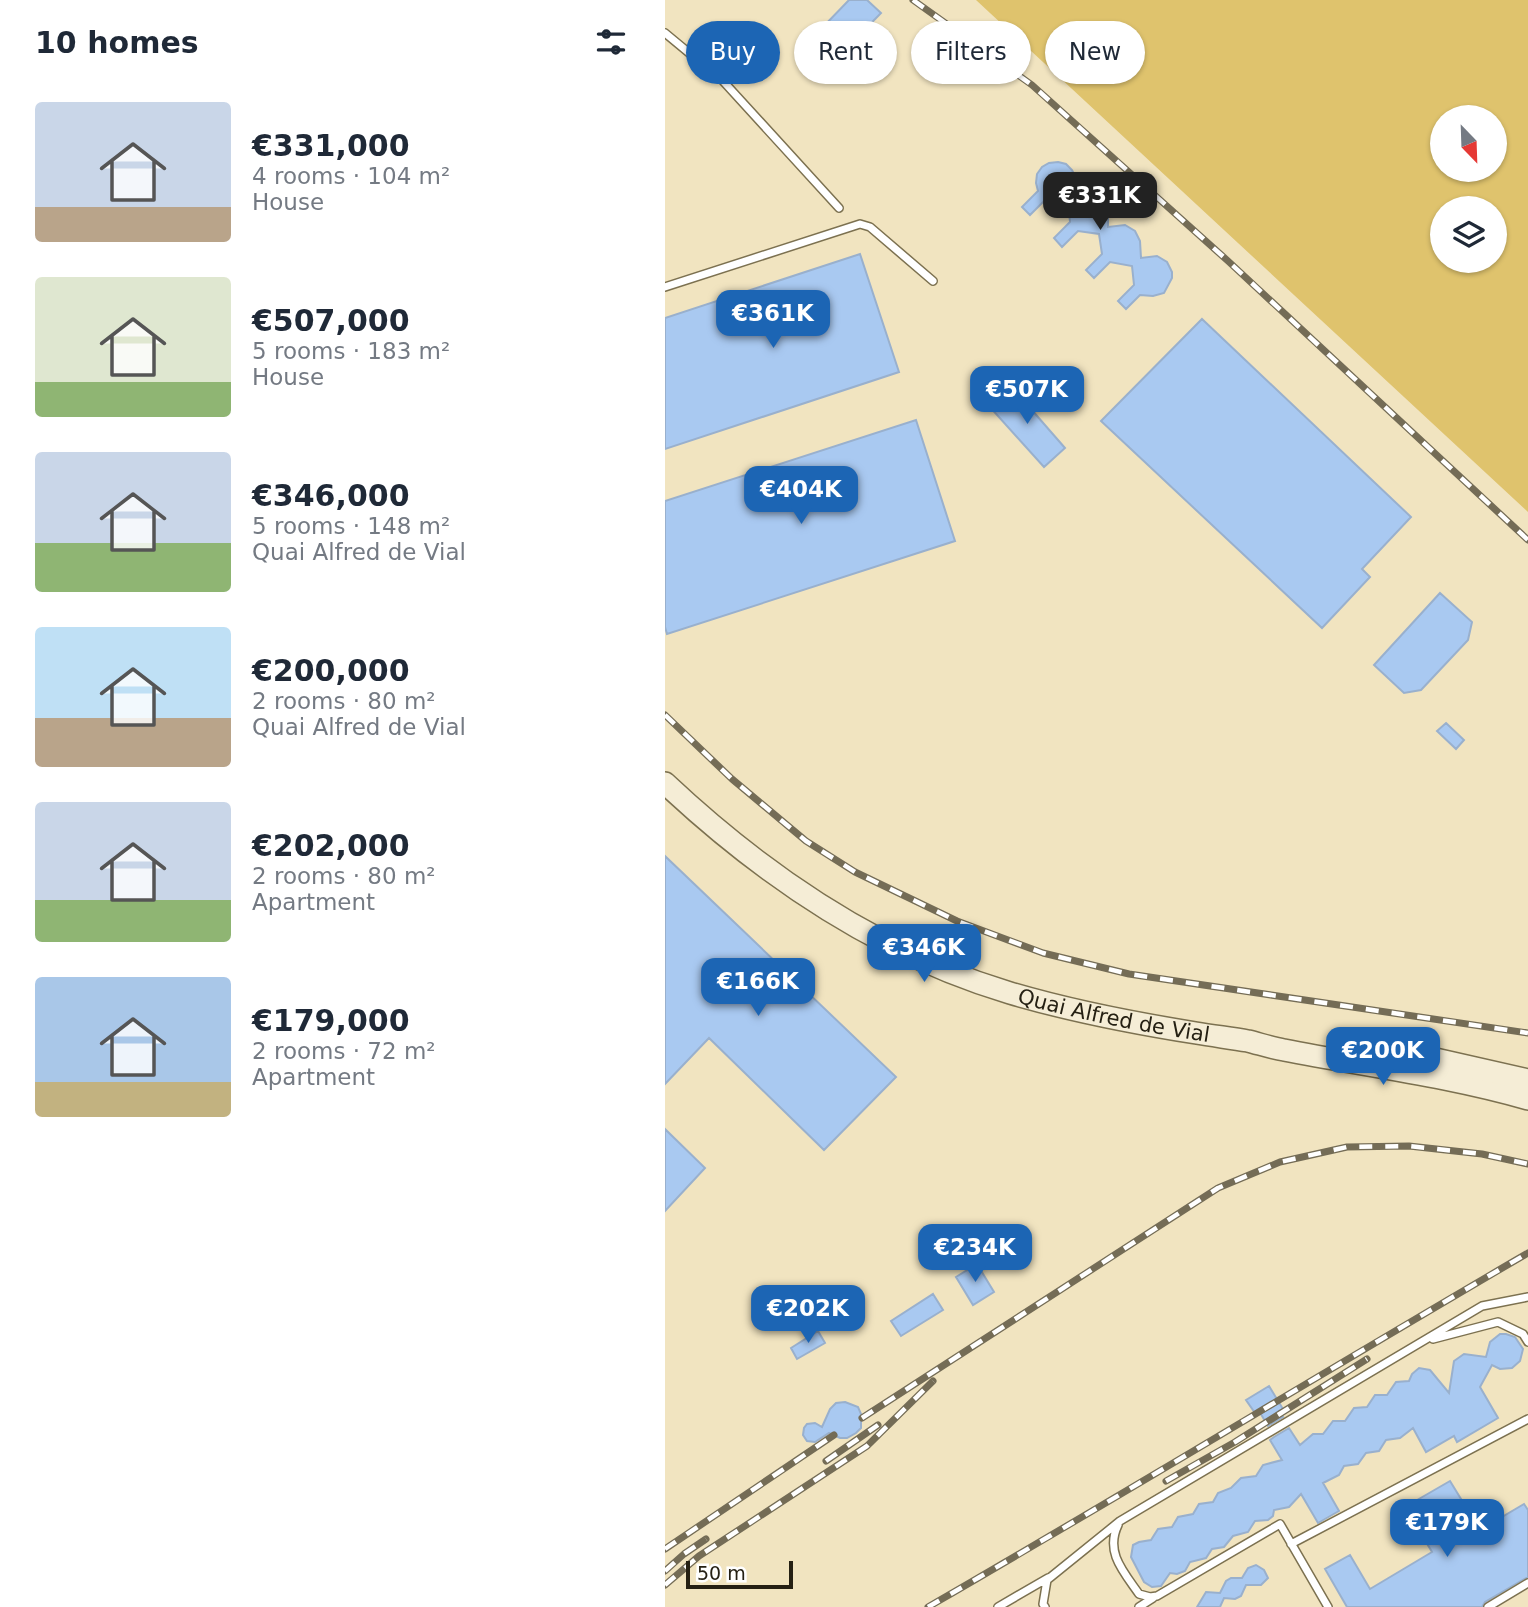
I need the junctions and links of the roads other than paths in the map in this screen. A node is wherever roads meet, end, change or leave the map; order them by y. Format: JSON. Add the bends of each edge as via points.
{"nodes":[{"id":1,"x":665,"y":33,"type":"edge"},
{"id":2,"x":839,"y":208,"type":"dead end"},
{"id":3,"x":933,"y":281,"type":"dead end"},
{"id":4,"x":665,"y":287,"type":"edge"},
{"id":5,"x":665,"y":783,"type":"edge"},
{"id":6,"x":1249,"y":1041,"type":"junction"},
{"id":7,"x":1528,"y":1080,"type":"edge"},
{"id":8,"x":1528,"y":1099,"type":"edge"},
{"id":9,"x":1528,"y":1290,"type":"edge"},
{"id":10,"x":1528,"y":1297,"type":"edge"},
{"id":11,"x":1510,"y":1301,"type":"junction"},
{"id":12,"x":1423,"y":1341,"type":"junction"},
{"id":13,"x":1528,"y":1342,"type":"edge"},
{"id":14,"x":1528,"y":1419,"type":"edge"},
{"id":15,"x":1120,"y":1521,"type":"junction"},
{"id":16,"x":1291,"y":1545,"type":"junction"},
{"id":17,"x":1048,"y":1578,"type":"junction"},
{"id":18,"x":1528,"y":1583,"type":"edge"},
{"id":19,"x":1157,"y":1596,"type":"junction"},
{"id":20,"x":998,"y":1607,"type":"edge"},
{"id":21,"x":1045,"y":1607,"type":"edge"},
{"id":22,"x":1139,"y":1607,"type":"edge"},
{"id":23,"x":1328,"y":1607,"type":"edge"},
{"id":24,"x":1488,"y":1607,"type":"edge"}],
"edges":[{"from":1,"to":2,"type":"lane","via":[[723,81]]},
{"from":3,"to":4,"type":"lane","via":[[870,227],[860,224]]},
{"from":5,"to":6,"type":"main road","name":"Quai Alfred de Vial","via":[[792,887],[921,959],[1057,1006]]},
{"from":6,"to":7,"type":"main road","name":"Quai Alfred de Vial","via":[[1282,1040],[1422,1056]]},
{"from":6,"to":8,"type":"main road","name":"Quai Alfred de Vial","via":[[1435,1076]]},
{"from":9,"to":11,"type":"lane"},
{"from":10,"to":11,"type":"lane"},
{"from":11,"to":12,"type":"lane","via":[[1482,1306]]},
{"from":12,"to":13,"type":"lane","via":[[1498,1322],[1523,1334]]},
{"from":12,"to":15,"type":"lane"},
{"from":14,"to":16,"type":"lane"},
{"from":15,"to":17,"type":"lane"},
{"from":15,"to":19,"type":"lane","via":[[1113,1536],[1113,1552],[1139,1594]]},
{"from":16,"to":19,"type":"lane","via":[[1280,1524]]},
{"from":16,"to":23,"type":"lane"},
{"from":17,"to":20,"type":"lane"},
{"from":17,"to":21,"type":"lane"},
{"from":18,"to":24,"type":"lane"},
{"from":19,"to":22,"type":"lane"}]}
